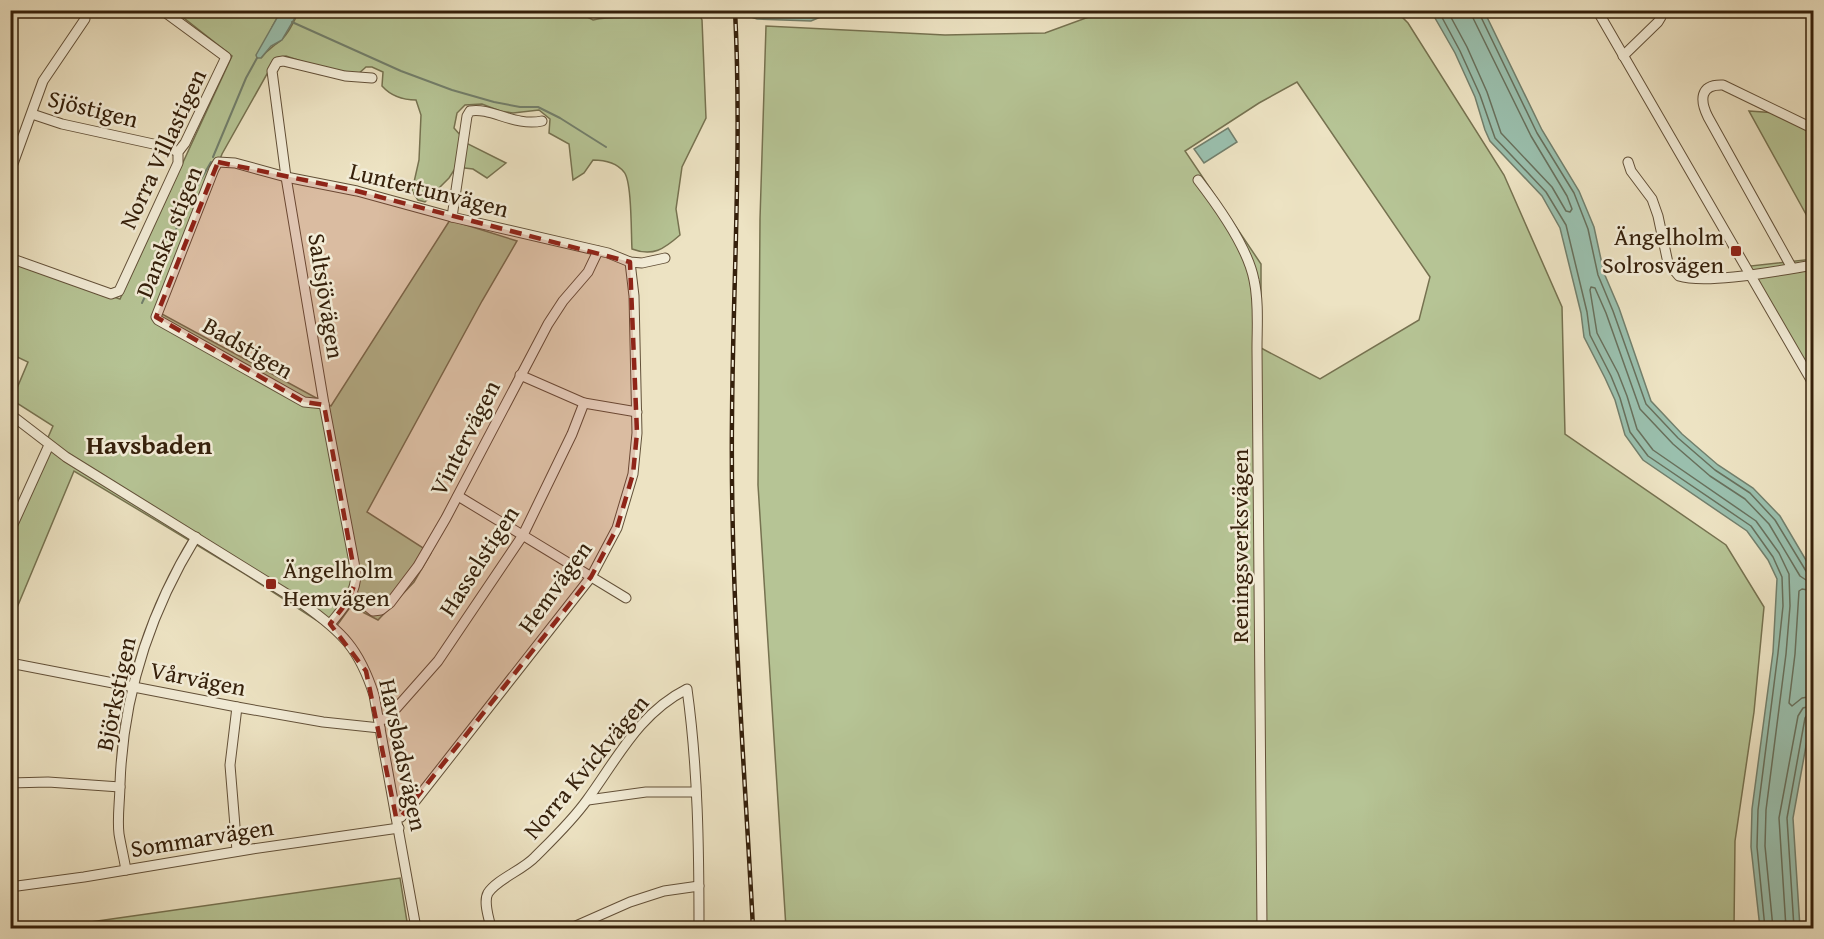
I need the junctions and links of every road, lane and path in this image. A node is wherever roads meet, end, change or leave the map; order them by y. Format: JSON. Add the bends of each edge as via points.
{"nodes":[{"id":1,"x":162,"y":10,"type":"edge"},
{"id":2,"x":1597,"y":10,"type":"edge"},
{"id":3,"x":1660,"y":10,"type":"edge"},
{"id":4,"x":85,"y":19,"type":"dead end"},
{"id":5,"x":1623,"y":56,"type":"junction"},
{"id":6,"x":372,"y":78,"type":"dead end"},
{"id":7,"x":32,"y":114,"type":"junction"},
{"id":8,"x":542,"y":121,"type":"dead end"},
{"id":9,"x":1814,"y":129,"type":"edge"},
{"id":10,"x":178,"y":153,"type":"junction"},
{"id":11,"x":218,"y":162,"type":"joint"},
{"id":12,"x":1628,"y":162,"type":"dead end"},
{"id":13,"x":10,"y":172,"type":"edge"},
{"id":14,"x":286,"y":177,"type":"junction"},
{"id":15,"x":1198,"y":180,"type":"dead end"},
{"id":16,"x":452,"y":217,"type":"junction"},
{"id":17,"x":598,"y":251,"type":"junction"},
{"id":18,"x":10,"y":258,"type":"edge"},
{"id":19,"x":665,"y":258,"type":"dead end"},
{"id":20,"x":630,"y":262,"type":"junction"},
{"id":21,"x":1814,"y":265,"type":"edge"},
{"id":22,"x":1792,"y":268,"type":"junction"},
{"id":23,"x":1749,"y":274,"type":"junction"},
{"id":24,"x":156,"y":317,"type":"joint"},
{"id":25,"x":520,"y":375,"type":"junction"},
{"id":26,"x":1814,"y":385,"type":"edge"},
{"id":27,"x":584,"y":403,"type":"junction"},
{"id":28,"x":324,"y":404,"type":"junction"},
{"id":29,"x":637,"y":412,"type":"junction"},
{"id":30,"x":10,"y":414,"type":"edge"},
{"id":31,"x":49,"y":445,"type":"junction"},
{"id":32,"x":458,"y":496,"type":"junction"},
{"id":33,"x":10,"y":531,"type":"edge"},
{"id":34,"x":523,"y":535,"type":"junction"},
{"id":35,"x":196,"y":537,"type":"junction"},
{"id":36,"x":591,"y":577,"type":"junction"},
{"id":37,"x":352,"y":594,"type":"junction"},
{"id":38,"x":626,"y":598,"type":"dead end"},
{"id":39,"x":330,"y":624,"type":"junction"},
{"id":40,"x":10,"y":663,"type":"edge"},
{"id":41,"x":133,"y":687,"type":"junction"},
{"id":42,"x":237,"y":707,"type":"junction"},
{"id":43,"x":379,"y":724,"type":"junction"},
{"id":44,"x":10,"y":783,"type":"edge"},
{"id":45,"x":120,"y":788,"type":"junction"},
{"id":46,"x":696,"y":792,"type":"junction"},
{"id":47,"x":588,"y":800,"type":"junction"},
{"id":48,"x":396,"y":818,"type":"junction"},
{"id":49,"x":399,"y":828,"type":"junction"},
{"id":50,"x":237,"y":851,"type":"junction"},
{"id":51,"x":126,"y":870,"type":"junction"},
{"id":52,"x":699,"y":886,"type":"junction"},
{"id":53,"x":10,"y":887,"type":"edge"},
{"id":54,"x":416,"y":928,"type":"edge"},
{"id":55,"x":491,"y":928,"type":"edge"},
{"id":56,"x":571,"y":928,"type":"edge"},
{"id":57,"x":699,"y":928,"type":"edge"},
{"id":58,"x":1262,"y":928,"type":"edge"}],
"edges":[{"from":1,"to":10,"type":"street","name":"Norra Villastigen","via":[[226,57]]},
{"from":2,"to":5,"type":"street"},
{"from":3,"to":5,"type":"street","via":[[1658,22]]},
{"from":4,"to":7,"type":"street","via":[[43,81]]},
{"from":5,"to":23,"type":"street"},
{"from":6,"to":14,"type":"street","name":"Saltsjövägen","via":[[277,62],[272,75]]},
{"from":7,"to":10,"type":"street","name":"Sjöstigen"},
{"from":7,"to":13,"type":"street"},
{"from":8,"to":16,"type":"street","via":[[531,123],[470,111]]},
{"from":9,"to":22,"type":"street","via":[[1723,85],[1711,87],[1704,94],[1707,117]]},
{"from":10,"to":18,"type":"street","name":"Norra Villastigen","via":[[178,163],[119,291],[114,293]]},
{"from":11,"to":14,"type":"street","name":"Luntertunvägen"},
{"from":11,"to":24,"type":"street","name":"Danska stigen"},
{"from":12,"to":23,"type":"street","via":[[1652,199],[1666,257],[1675,273],[1700,278]]},
{"from":14,"to":16,"type":"street","name":"Luntertunvägen"},
{"from":14,"to":28,"type":"street","name":"Saltsjövägen"},
{"from":15,"to":58,"type":"street","name":"Reningsverksvägen","via":[[1248,259],[1254,280]]},
{"from":16,"to":17,"type":"street","name":"Luntertunvägen"},
{"from":17,"to":20,"type":"street","name":"Luntertunvägen"},
{"from":17,"to":25,"type":"street","name":"Vintervägen","via":[[588,272],[548,324]]},
{"from":19,"to":20,"type":"street"},
{"from":20,"to":29,"type":"street","name":"Hemvägen"},
{"from":21,"to":22,"type":"street"},
{"from":22,"to":23,"type":"street"},
{"from":23,"to":26,"type":"street"},
{"from":24,"to":28,"type":"street","name":"Badstigen","via":[[304,402]]},
{"from":25,"to":27,"type":"street"},
{"from":25,"to":32,"type":"street","name":"Vintervägen"},
{"from":27,"to":29,"type":"street"},
{"from":27,"to":34,"type":"street","name":"Hasselstigen"},
{"from":28,"to":37,"type":"street","name":"Saltsjövägen","via":[[356,573]]},
{"from":29,"to":36,"type":"street","name":"Hemvägen","via":[[636,452],[623,511]]},
{"from":30,"to":31,"type":"street","name":"Havsbadsvägen"},
{"from":31,"to":33,"type":"street"},
{"from":31,"to":35,"type":"street","name":"Havsbadsvägen"},
{"from":32,"to":34,"type":"street"},
{"from":32,"to":37,"type":"street","name":"Vintervägen","via":[[418,566],[390,603],[373,611]]},
{"from":34,"to":36,"type":"street"},
{"from":34,"to":43,"type":"street","name":"Hasselstigen","via":[[438,661]]},
{"from":35,"to":39,"type":"street","name":"Havsbadsvägen"},
{"from":35,"to":41,"type":"street","name":"Björkstigen","via":[[153,621]]},
{"from":36,"to":38,"type":"street"},
{"from":36,"to":48,"type":"street","name":"Hemvägen","via":[[410,809]]},
{"from":37,"to":39,"type":"street"},
{"from":39,"to":43,"type":"street","name":"Havsbadsvägen","via":[[356,653],[366,671]]},
{"from":40,"to":41,"type":"street","name":"Vårvägen"},
{"from":41,"to":42,"type":"street","name":"Vårvägen"},
{"from":41,"to":45,"type":"street","name":"Björkstigen"},
{"from":42,"to":43,"type":"street","name":"Vårvägen","via":[[322,722]]},
{"from":42,"to":50,"type":"street","via":[[230,765]]},
{"from":43,"to":48,"type":"street","name":"Havsbadsvägen"},
{"from":44,"to":45,"type":"street"},
{"from":45,"to":51,"type":"street","name":"Björkstigen","via":[[119,833]]},
{"from":46,"to":47,"type":"street","via":[[646,792]]},
{"from":46,"to":47,"type":"street","name":"Norra Kvickvägen","via":[[687,689],[662,704],[643,723],[612,761]]},
{"from":46,"to":52,"type":"street"},
{"from":47,"to":55,"type":"street","name":"Norra Kvickvägen","via":[[530,862],[486,896]]},
{"from":48,"to":49,"type":"street","name":"Havsbadsvägen"},
{"from":49,"to":50,"type":"street","name":"Sommarvägen"},
{"from":49,"to":54,"type":"street","name":"Havsbadsvägen"},
{"from":50,"to":51,"type":"street","name":"Sommarvägen"},
{"from":51,"to":53,"type":"street","name":"Sommarvägen"},
{"from":52,"to":56,"type":"street","via":[[664,891],[630,902]]},
{"from":52,"to":57,"type":"street"}]}
